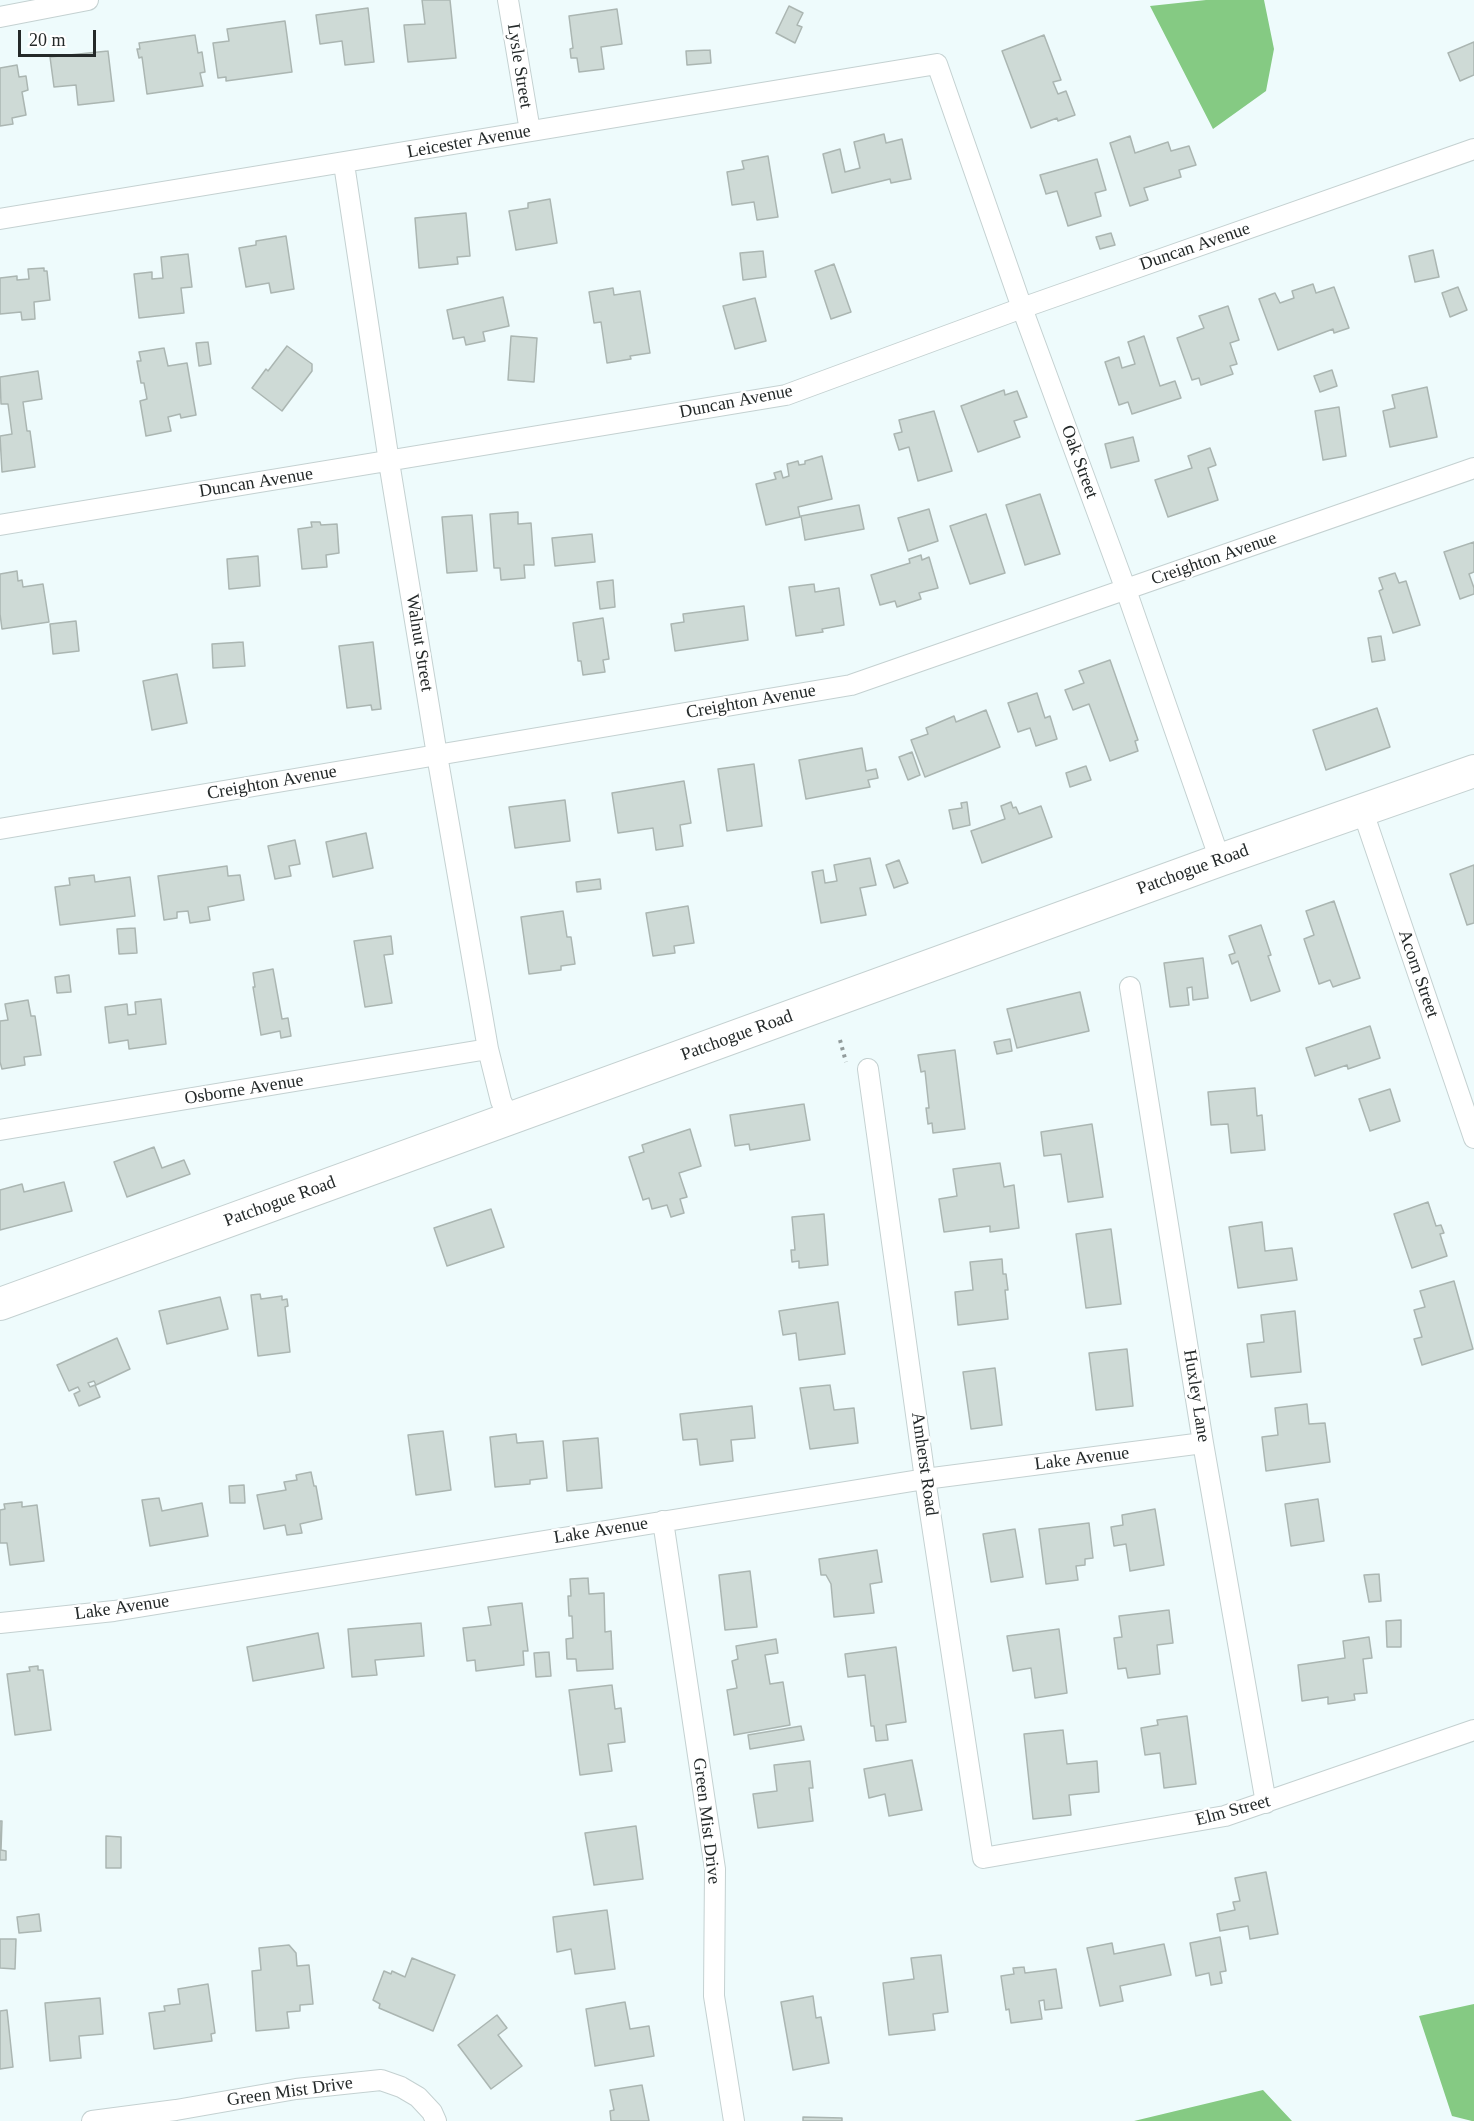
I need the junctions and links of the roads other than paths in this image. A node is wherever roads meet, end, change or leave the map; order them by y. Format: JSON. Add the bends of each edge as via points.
{"nodes":[{"id":1,"x":88,"y":0,"type":"edge"},
{"id":2,"x":508,"y":0,"type":"edge"},
{"id":3,"x":0,"y":17,"type":"edge"},
{"id":4,"x":937,"y":64,"type":"joint"},
{"id":5,"x":530,"y":131,"type":"junction"},
{"id":6,"x":1474,"y":148,"type":"edge"},
{"id":7,"x":344,"y":164,"type":"junction"},
{"id":8,"x":0,"y":219,"type":"edge"},
{"id":9,"x":1022,"y":308,"type":"junction"},
{"id":10,"x":389,"y":462,"type":"junction"},
{"id":11,"x":1474,"y":468,"type":"edge"},
{"id":12,"x":0,"y":525,"type":"edge"},
{"id":13,"x":1126,"y":590,"type":"junction"},
{"id":14,"x":437,"y":755,"type":"junction"},
{"id":15,"x":1474,"y":771,"type":"edge"},
{"id":16,"x":1362,"y":809,"type":"junction"},
{"id":17,"x":0,"y":829,"type":"edge"},
{"id":18,"x":1220,"y":860,"type":"junction"},
{"id":19,"x":1130,"y":987,"type":"dead end"},
{"id":20,"x":488,"y":1049,"type":"junction"},
{"id":21,"x":868,"y":1069,"type":"dead end"},
{"id":22,"x":1469,"y":1106,"type":"edge"},
{"id":23,"x":510,"y":1119,"type":"junction"},
{"id":24,"x":0,"y":1130,"type":"edge"},
{"id":25,"x":1474,"y":1138,"type":"edge"},
{"id":26,"x":0,"y":1304,"type":"edge"},
{"id":27,"x":1203,"y":1443,"type":"junction"},
{"id":28,"x":926,"y":1479,"type":"junction"},
{"id":29,"x":663,"y":1521,"type":"junction"},
{"id":30,"x":0,"y":1623,"type":"edge"},
{"id":31,"x":1474,"y":1730,"type":"edge"},
{"id":32,"x":1266,"y":1803,"type":"junction"},
{"id":33,"x":983,"y":1858,"type":"joint"},
{"id":34,"x":177,"y":2116,"type":"edge"},
{"id":35,"x":93,"y":2121,"type":"edge"},
{"id":36,"x":436,"y":2121,"type":"edge"},
{"id":37,"x":735,"y":2121,"type":"edge"}],
"edges":[{"from":1,"to":3,"type":"street"},
{"from":2,"to":5,"type":"street","name":"Lysle Street"},
{"from":4,"to":5,"type":"street","name":"Leicester Avenue"},
{"from":4,"to":9,"type":"street","name":"Oak Street"},
{"from":5,"to":7,"type":"street","name":"Leicester Avenue"},
{"from":6,"to":9,"type":"street","name":"Duncan Avenue"},
{"from":7,"to":8,"type":"street","name":"Leicester Avenue"},
{"from":7,"to":10,"type":"street","name":"Walnut Street"},
{"from":9,"to":10,"type":"street","name":"Duncan Avenue","via":[[786,395]]},
{"from":9,"to":13,"type":"street","name":"Oak Street"},
{"from":10,"to":12,"type":"street","name":"Duncan Avenue"},
{"from":10,"to":14,"type":"street","name":"Walnut Street"},
{"from":11,"to":13,"type":"street","name":"Creighton Avenue"},
{"from":13,"to":14,"type":"street","name":"Creighton Avenue","via":[[851,685]]},
{"from":13,"to":18,"type":"street","name":"Oak Street"},
{"from":14,"to":17,"type":"street","name":"Creighton Avenue"},
{"from":14,"to":20,"type":"street","name":"Walnut Street"},
{"from":15,"to":16,"type":"main road","name":"Patchogue Road"},
{"from":16,"to":18,"type":"main road","name":"Patchogue Road"},
{"from":16,"to":22,"type":"street","name":"Acorn Street"},
{"from":18,"to":23,"type":"main road","name":"Patchogue Road"},
{"from":19,"to":27,"type":"street","name":"Huxley Lane"},
{"from":20,"to":23,"type":"street","name":"Walnut Street"},
{"from":20,"to":24,"type":"street","name":"Osborne Avenue"},
{"from":21,"to":28,"type":"street","name":"Amherst Road"},
{"from":22,"to":25,"type":"street","name":"Acorn Street"},
{"from":23,"to":26,"type":"main road","name":"Patchogue Road"},
{"from":27,"to":28,"type":"street","name":"Lake Avenue"},
{"from":27,"to":32,"type":"street","name":"Huxley Lane"},
{"from":28,"to":29,"type":"street","name":"Lake Avenue"},
{"from":28,"to":33,"type":"street","name":"Amherst Road"},
{"from":29,"to":30,"type":"street","name":"Lake Avenue","via":[[114,1611]]},
{"from":29,"to":37,"type":"street","name":"Green Mist Drive","via":[[715,1869],[714,1996]]},
{"from":31,"to":32,"type":"street","name":"Elm Street"},
{"from":32,"to":33,"type":"street","name":"Elm Street","via":[[1225,1816]]},
{"from":34,"to":35,"type":"street","name":"Green Mist Drive"},
{"from":34,"to":36,"type":"street","name":"Green Mist Drive","via":[[296,2089],[381,2080],[418,2097]]}]}
